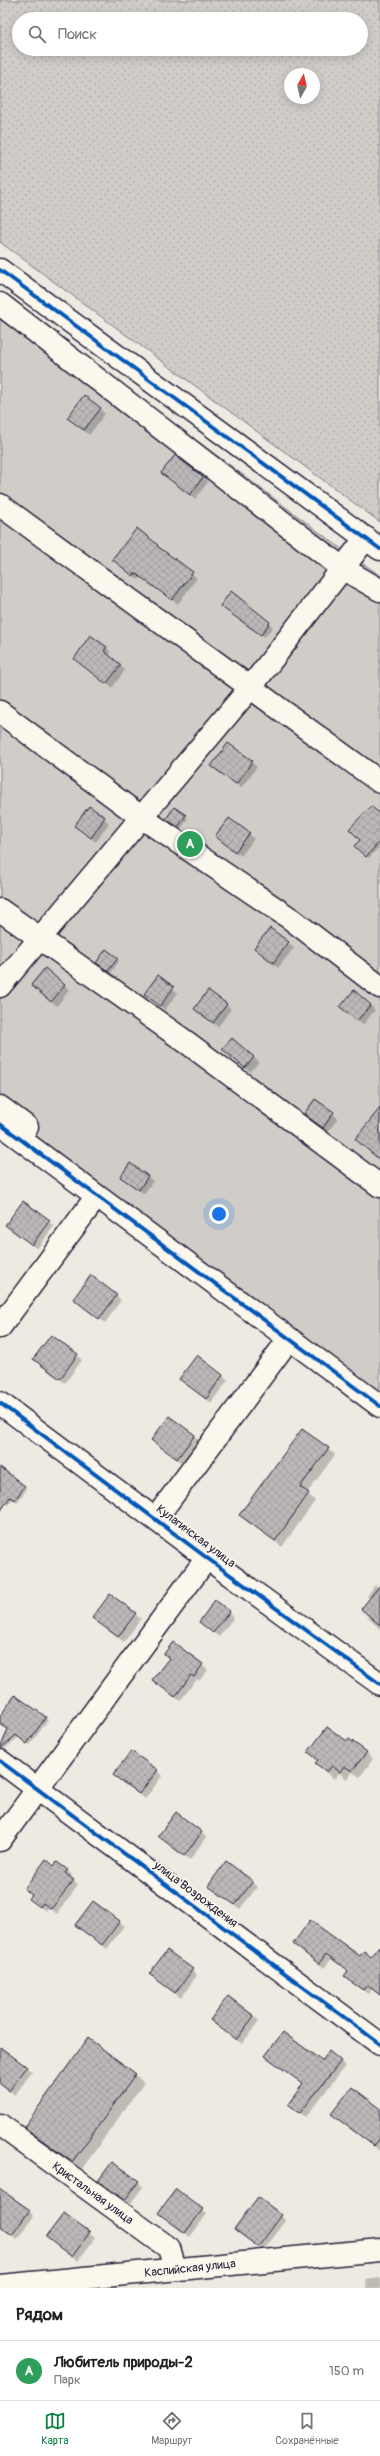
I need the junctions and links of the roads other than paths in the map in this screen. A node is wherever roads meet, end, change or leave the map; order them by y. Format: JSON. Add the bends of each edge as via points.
{"nodes":[{"id":1,"x":0,"y":270,"type":"edge"},
{"id":2,"x":0,"y":304,"type":"edge"},
{"id":3,"x":0,"y":505,"type":"edge"},
{"id":4,"x":373,"y":543,"type":"edge"},
{"id":5,"x":342,"y":568,"type":"junction"},
{"id":6,"x":380,"y":590,"type":"edge"},
{"id":7,"x":250,"y":688,"type":"junction"},
{"id":8,"x":0,"y":712,"type":"edge"},
{"id":9,"x":380,"y":782,"type":"edge"},
{"id":10,"x":141,"y":817,"type":"junction"},
{"id":11,"x":0,"y":910,"type":"edge"},
{"id":12,"x":40,"y":936,"type":"junction"},
{"id":13,"x":0,"y":986,"type":"edge"},
{"id":14,"x":380,"y":987,"type":"edge"},
{"id":15,"x":0,"y":1107,"type":"edge"},
{"id":16,"x":0,"y":1124,"type":"edge"},
{"id":17,"x":380,"y":1186,"type":"edge"},
{"id":18,"x":97,"y":1196,"type":"junction"},
{"id":19,"x":0,"y":1327,"type":"edge"},
{"id":20,"x":289,"y":1339,"type":"junction"},
{"id":21,"x":380,"y":1388,"type":"edge"},
{"id":22,"x":0,"y":1403,"type":"edge"},
{"id":23,"x":380,"y":1406,"type":"edge"},
{"id":24,"x":156,"y":1518,"type":"junction"},
{"id":25,"x":207,"y":1558,"type":"junction"},
{"id":26,"x":380,"y":1684,"type":"edge"},
{"id":27,"x":0,"y":1761,"type":"edge"},
{"id":28,"x":37,"y":1789,"type":"junction"},
{"id":29,"x":0,"y":1840,"type":"edge"},
{"id":30,"x":380,"y":2044,"type":"edge"},
{"id":31,"x":0,"y":2125,"type":"edge"},
{"id":32,"x":380,"y":2250,"type":"edge"},
{"id":33,"x":175,"y":2268,"type":"junction"},
{"id":34,"x":127,"y":2281,"type":"edge"},
{"id":35,"x":0,"y":2286,"type":"edge"}],
"edges":[{"from":1,"to":4,"type":"street"},
{"from":2,"to":5,"type":"street"},
{"from":3,"to":7,"type":"street"},
{"from":4,"to":5,"type":"street"},
{"from":5,"to":6,"type":"street"},
{"from":5,"to":7,"type":"street"},
{"from":7,"to":9,"type":"street"},
{"from":7,"to":10,"type":"street"},
{"from":8,"to":10,"type":"street"},
{"from":10,"to":12,"type":"street"},
{"from":10,"to":14,"type":"street","via":[[291,919]]},
{"from":11,"to":12,"type":"street"},
{"from":12,"to":13,"type":"street"},
{"from":12,"to":17,"type":"street"},
{"from":15,"to":21,"type":"street"},
{"from":16,"to":18,"type":"street"},
{"from":18,"to":19,"type":"street"},
{"from":18,"to":20,"type":"street"},
{"from":20,"to":23,"type":"street"},
{"from":20,"to":24,"type":"street"},
{"from":22,"to":24,"type":"street","name":"Кулагинская улица"},
{"from":24,"to":25,"type":"street","name":"Кулагинская улица"},
{"from":25,"to":26,"type":"street","name":"Кулагинская улица"},
{"from":25,"to":28,"type":"street"},
{"from":27,"to":28,"type":"street","name":"улица Возрождения"},
{"from":28,"to":29,"type":"street"},
{"from":28,"to":30,"type":"street","name":"улица Возрождения"},
{"from":31,"to":33,"type":"street","name":"Кристальная улица","via":[[169,2248]]},
{"from":32,"to":33,"type":"street","name":"Каспийская улица"},
{"from":33,"to":34,"type":"street","name":"Каспийская улица"},
{"from":34,"to":35,"type":"street","name":"Каспийская улица"}]}
